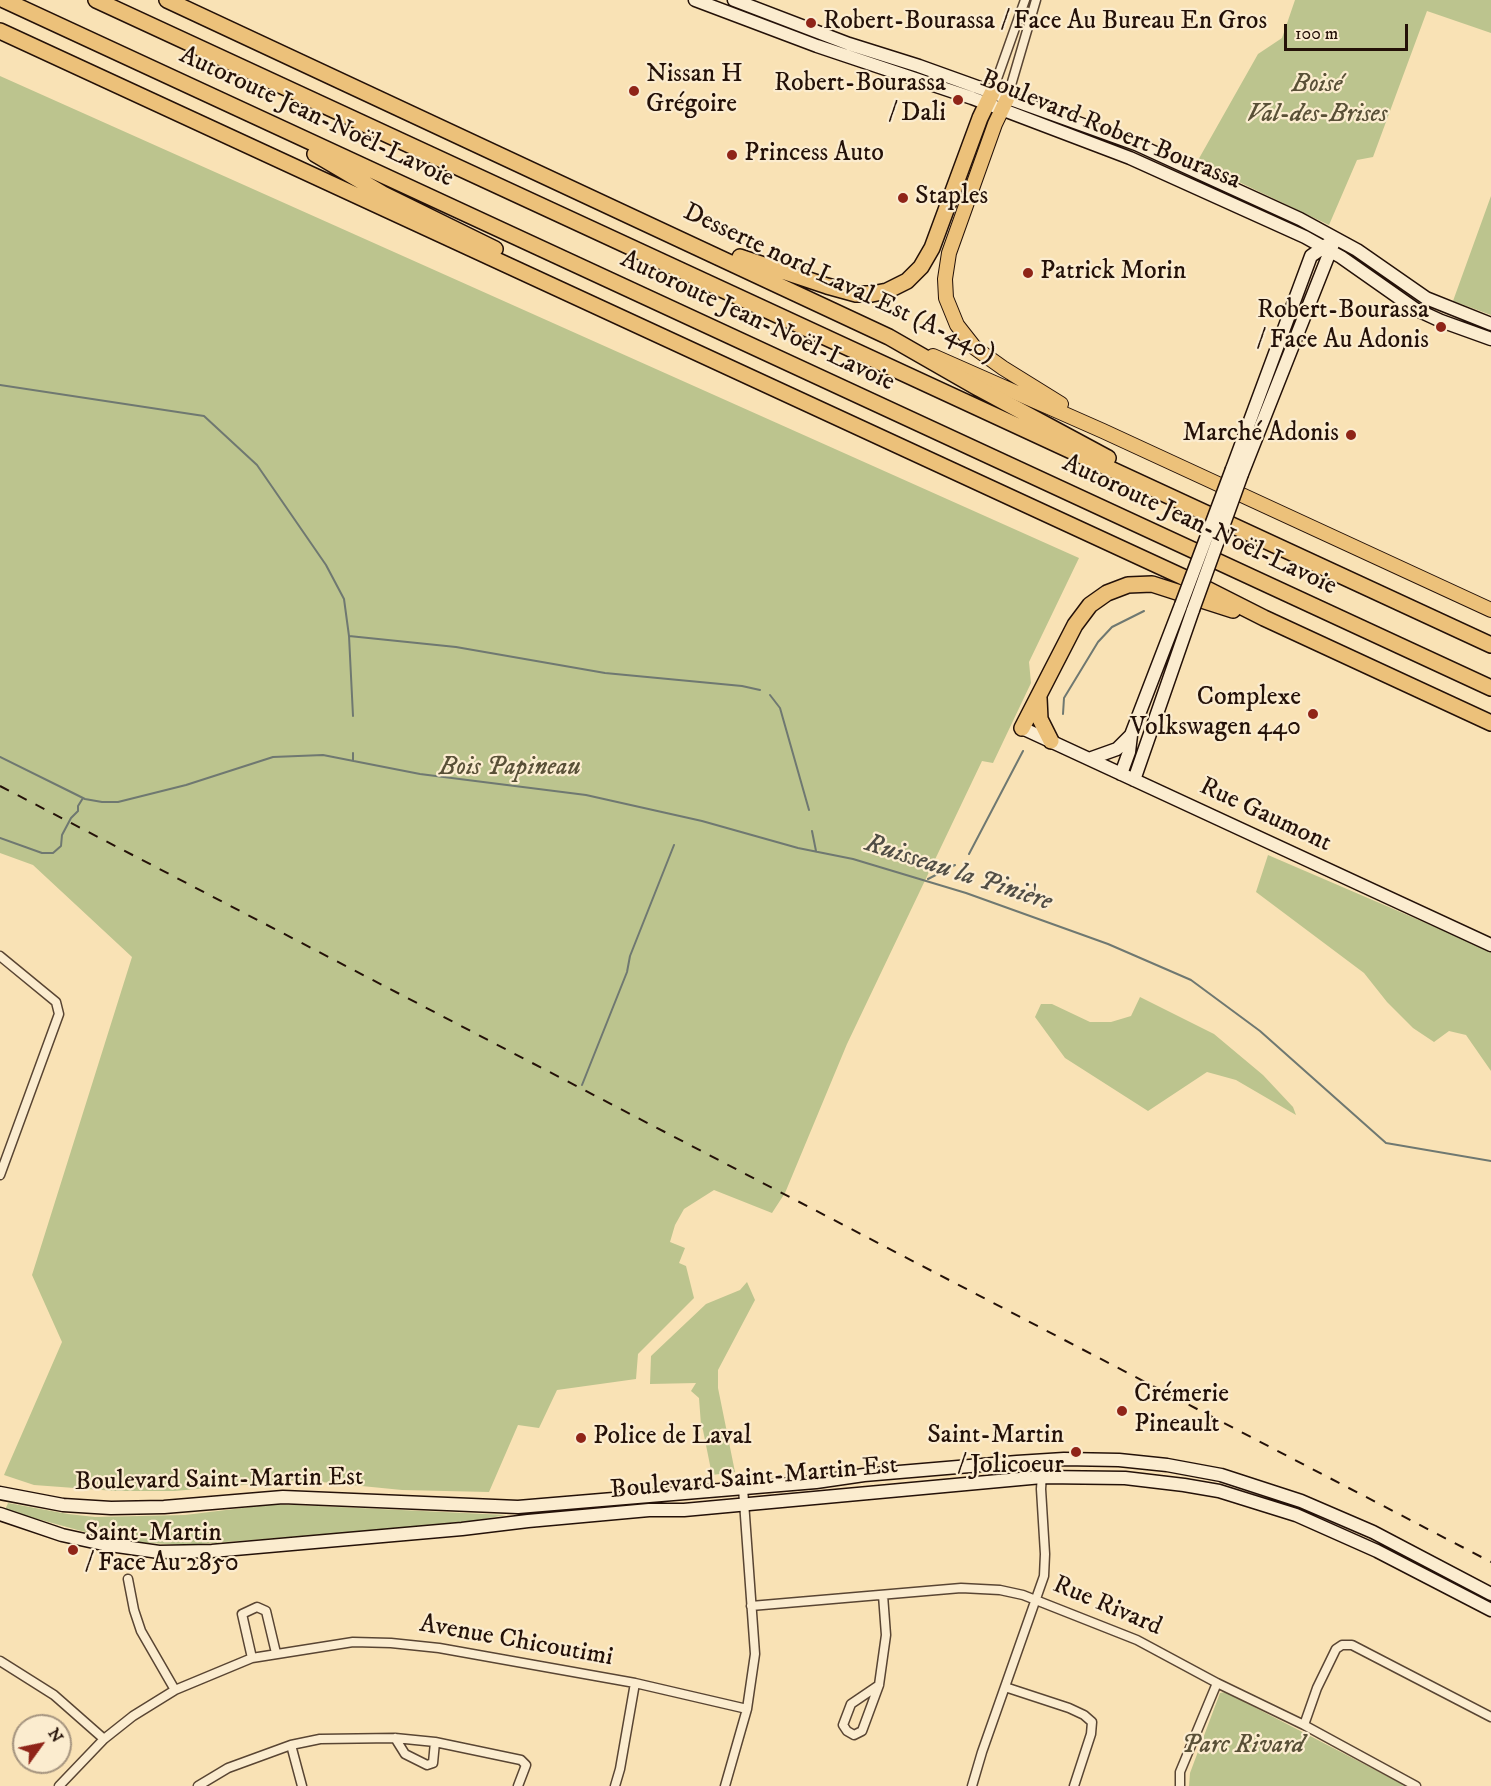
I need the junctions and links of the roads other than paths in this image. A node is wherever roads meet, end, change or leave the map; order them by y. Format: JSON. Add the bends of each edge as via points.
{"nodes":[{"id":1,"x":3,"y":0,"type":"edge"},
{"id":2,"x":96,"y":0,"type":"edge"},
{"id":3,"x":167,"y":0,"type":"edge"},
{"id":4,"x":695,"y":0,"type":"edge"},
{"id":5,"x":734,"y":0,"type":"edge"},
{"id":6,"x":1025,"y":0,"type":"edge"},
{"id":7,"x":1036,"y":0,"type":"edge"},
{"id":8,"x":0,"y":31,"type":"edge"},
{"id":9,"x":0,"y":42,"type":"edge"},
{"id":10,"x":46,"y":52,"type":"junction"},
{"id":11,"x":997,"y":102,"type":"junction"},
{"id":12,"x":246,"y":112,"type":"junction"},
{"id":13,"x":1336,"y":238,"type":"junction"},
{"id":14,"x":690,"y":242,"type":"junction"},
{"id":15,"x":1327,"y":249,"type":"junction"},
{"id":16,"x":547,"y":284,"type":"junction"},
{"id":17,"x":1491,"y":324,"type":"edge"},
{"id":18,"x":889,"y":336,"type":"junction"},
{"id":19,"x":1491,"y":339,"type":"edge"},
{"id":20,"x":1103,"y":430,"type":"junction"},
{"id":21,"x":1229,"y":524,"type":"junction"},
{"id":22,"x":1187,"y":607,"type":"junction"},
{"id":23,"x":1491,"y":610,"type":"edge"},
{"id":24,"x":1264,"y":618,"type":"junction"},
{"id":25,"x":1491,"y":645,"type":"edge"},
{"id":26,"x":1491,"y":688,"type":"edge"},
{"id":27,"x":1039,"y":695,"type":"junction"},
{"id":28,"x":1491,"y":723,"type":"edge"},
{"id":29,"x":1022,"y":728,"type":"joint"},
{"id":30,"x":1131,"y":735,"type":"junction"},
{"id":31,"x":1051,"y":741,"type":"junction"},
{"id":32,"x":1089,"y":759,"type":"junction"},
{"id":33,"x":1121,"y":774,"type":"junction"},
{"id":34,"x":1134,"y":780,"type":"junction"},
{"id":35,"x":1491,"y":945,"type":"edge"},
{"id":36,"x":0,"y":956,"type":"edge"},
{"id":37,"x":1,"y":1169,"type":"edge"},
{"id":38,"x":1043,"y":1460,"type":"junction"},
{"id":39,"x":1042,"y":1477,"type":"junction"},
{"id":40,"x":743,"y":1488,"type":"junction"},
{"id":41,"x":0,"y":1493,"type":"edge"},
{"id":42,"x":656,"y":1495,"type":"junction"},
{"id":43,"x":583,"y":1502,"type":"junction"},
{"id":44,"x":745,"y":1504,"type":"junction"},
{"id":45,"x":664,"y":1511,"type":"junction"},
{"id":46,"x":0,"y":1514,"type":"edge"},
{"id":47,"x":584,"y":1516,"type":"junction"},
{"id":48,"x":128,"y":1579,"type":"dead end"},
{"id":49,"x":1491,"y":1594,"type":"edge"},
{"id":50,"x":882,"y":1595,"type":"junction"},
{"id":51,"x":1036,"y":1600,"type":"junction"},
{"id":52,"x":752,"y":1606,"type":"junction"},
{"id":53,"x":1491,"y":1610,"type":"edge"},
{"id":54,"x":276,"y":1653,"type":"junction"},
{"id":55,"x":252,"y":1658,"type":"junction"},
{"id":56,"x":0,"y":1662,"type":"edge"},
{"id":57,"x":635,"y":1683,"type":"junction"},
{"id":58,"x":1217,"y":1683,"type":"junction"},
{"id":59,"x":879,"y":1685,"type":"junction"},
{"id":60,"x":1005,"y":1688,"type":"junction"},
{"id":61,"x":175,"y":1690,"type":"junction"},
{"id":62,"x":747,"y":1709,"type":"junction"},
{"id":63,"x":1491,"y":1717,"type":"edge"},
{"id":64,"x":1304,"y":1725,"type":"junction"},
{"id":65,"x":395,"y":1738,"type":"junction"},
{"id":66,"x":104,"y":1739,"type":"junction"},
{"id":67,"x":435,"y":1742,"type":"junction"},
{"id":68,"x":291,"y":1745,"type":"junction"},
{"id":69,"x":59,"y":1786,"type":"edge"},
{"id":70,"x":198,"y":1786,"type":"edge"},
{"id":71,"x":302,"y":1786,"type":"edge"},
{"id":72,"x":518,"y":1786,"type":"edge"},
{"id":73,"x":615,"y":1786,"type":"edge"},
{"id":74,"x":725,"y":1786,"type":"edge"},
{"id":75,"x":972,"y":1786,"type":"edge"},
{"id":76,"x":1074,"y":1786,"type":"edge"},
{"id":77,"x":1180,"y":1786,"type":"edge"},
{"id":78,"x":1416,"y":1786,"type":"edge"}],
"edges":[{"from":1,"to":12,"type":"highway","name":"Autoroute Jean-Noël-Lavoie"},
{"from":2,"to":21,"type":"highway","name":"Autoroute Jean-Noël-Lavoie"},
{"from":3,"to":14,"type":"highway","name":"Desserte nord Laval Est (A-440)"},
{"from":4,"to":11,"type":"main road","name":"Boulevard Robert Bourassa","via":[[817,46]]},
{"from":5,"to":11,"type":"main road","name":"Boulevard Robert Bourassa"},
{"from":6,"to":11,"type":"street"},
{"from":7,"to":11,"type":"street"},
{"from":8,"to":10,"type":"highway"},
{"from":9,"to":10,"type":"highway"},
{"from":10,"to":16,"type":"highway"},
{"from":11,"to":13,"type":"main road","name":"Boulevard Robert Bourassa","via":[[1136,144]]},
{"from":11,"to":14,"type":"highway","via":[[932,248],[917,272],[896,288],[872,294],[847,292]]},
{"from":11,"to":15,"type":"main road","name":"Boulevard Robert Bourassa"},
{"from":11,"to":20,"type":"main road","via":[[949,253],[945,279],[948,305],[960,330],[982,354]]},
{"from":12,"to":16,"type":"highway","via":[[383,194],[494,249]]},
{"from":12,"to":26,"type":"highway","name":"Autoroute Jean-Noël-Lavoie"},
{"from":13,"to":15,"type":"main road"},
{"from":13,"to":17,"type":"main road","name":"Boulevard Robert Bourassa","via":[[1426,298]]},
{"from":14,"to":18,"type":"highway","name":"Desserte nord Laval Est (A-440)"},
{"from":15,"to":19,"type":"main road","name":"Boulevard Robert Bourassa","via":[[1415,309]]},
{"from":15,"to":22,"type":"main road","bridge":true,"via":[[1311,256]]},
{"from":16,"to":24,"type":"highway"},
{"from":18,"to":20,"type":"main road","name":"Desserte nord Laval Est (A-440)"},
{"from":18,"to":21,"type":"highway"},
{"from":20,"to":23,"type":"main road","name":"Desserte nord Laval Est (A-440)"},
{"from":21,"to":25,"type":"highway","name":"Autoroute Jean-Noël-Lavoie"},
{"from":22,"to":30,"type":"main road"},
{"from":22,"to":34,"type":"main road"},
{"from":24,"to":27,"type":"highway","via":[[1160,586],[1137,584],[1113,590],[1090,605],[1078,619]]},
{"from":24,"to":28,"type":"highway"},
{"from":27,"to":29,"type":"highway"},
{"from":27,"to":31,"type":"highway","via":[[1040,719]]},
{"from":29,"to":31,"type":"main road","name":"Rue Gaumont"},
{"from":30,"to":32,"type":"main road","via":[[1117,750]]},
{"from":30,"to":33,"type":"main road"},
{"from":31,"to":32,"type":"main road","name":"Rue Gaumont"},
{"from":32,"to":33,"type":"main road","name":"Rue Gaumont"},
{"from":33,"to":34,"type":"main road","name":"Rue Gaumont"},
{"from":34,"to":35,"type":"main road","name":"Rue Gaumont"},
{"from":36,"to":37,"type":"street","via":[[56,1002],[60,1014]]},
{"from":38,"to":39,"type":"street"},
{"from":38,"to":40,"type":"main road","name":"Boulevard Saint-Martin Est"},
{"from":38,"to":49,"type":"main road","name":"Boulevard Saint-Martin Est","via":[[1143,1462],[1221,1475],[1340,1516]]},
{"from":39,"to":44,"type":"main road","name":"Boulevard Saint-Martin Est"},
{"from":39,"to":51,"type":"street","via":[[1044,1569]]},
{"from":39,"to":53,"type":"main road","name":"Boulevard Saint-Martin Est","via":[[1160,1481],[1259,1502],[1346,1536]]},
{"from":40,"to":42,"type":"main road","name":"Boulevard Saint-Martin Est"},
{"from":40,"to":44,"type":"street"},
{"from":41,"to":43,"type":"main road","name":"Boulevard Saint-Martin Est","via":[[63,1505],[111,1508],[283,1497],[494,1507]]},
{"from":42,"to":43,"type":"main road","name":"Boulevard Saint-Martin Est"},
{"from":42,"to":45,"type":"main road"},
{"from":43,"to":47,"type":"main road"},
{"from":44,"to":45,"type":"main road","name":"Boulevard Saint-Martin Est"},
{"from":44,"to":52,"type":"street"},
{"from":45,"to":47,"type":"main road","name":"Boulevard Saint-Martin Est"},
{"from":46,"to":47,"type":"main road","name":"Boulevard Saint-Martin Est","via":[[84,1540],[169,1552]]},
{"from":48,"to":61,"type":"street","via":[[139,1626]]},
{"from":50,"to":51,"type":"street","name":"Rue Rivard","via":[[973,1588],[1000,1590]]},
{"from":50,"to":52,"type":"street","name":"Rue Rivard"},
{"from":50,"to":59,"type":"street","via":[[886,1635]]},
{"from":51,"to":58,"type":"street","name":"Rue Rivard","via":[[1137,1640]]},
{"from":51,"to":60,"type":"street"},
{"from":52,"to":62,"type":"street","via":[[755,1654]]},
{"from":54,"to":55,"type":"street","name":"Avenue Chicoutimi"},
{"from":54,"to":55,"type":"street","via":[[266,1611],[257,1607],[242,1614]]},
{"from":54,"to":57,"type":"street","name":"Avenue Chicoutimi","via":[[353,1642],[392,1642]]},
{"from":55,"to":61,"type":"street","name":"Avenue Chicoutimi"},
{"from":56,"to":66,"type":"street","via":[[54,1695]]},
{"from":57,"to":62,"type":"street","name":"Avenue Chicoutimi"},
{"from":57,"to":73,"type":"street"},
{"from":58,"to":64,"type":"street","name":"Rue Rivard"},
{"from":58,"to":77,"type":"street","via":[[1180,1772]]},
{"from":59,"to":59,"type":"street","via":[[851,1704],[843,1725],[847,1731],[854,1735],[862,1731]]},
{"from":60,"to":75,"type":"street"},
{"from":60,"to":76,"type":"street","via":[[1069,1708],[1092,1722]]},
{"from":61,"to":66,"type":"street","name":"Avenue Chicoutimi"},
{"from":62,"to":74,"type":"street"},
{"from":63,"to":64,"type":"street","via":[[1353,1645],[1336,1649]]},
{"from":64,"to":78,"type":"street","name":"Rue Rivard"},
{"from":65,"to":67,"type":"street"},
{"from":65,"to":67,"type":"street","via":[[405,1754],[427,1765],[433,1763]]},
{"from":65,"to":68,"type":"street","via":[[320,1739]]},
{"from":66,"to":69,"type":"street","name":"Avenue Chicoutimi"},
{"from":67,"to":72,"type":"street","via":[[521,1760],[526,1765]]},
{"from":68,"to":70,"type":"street","via":[[228,1768]]},
{"from":68,"to":71,"type":"street"}]}
